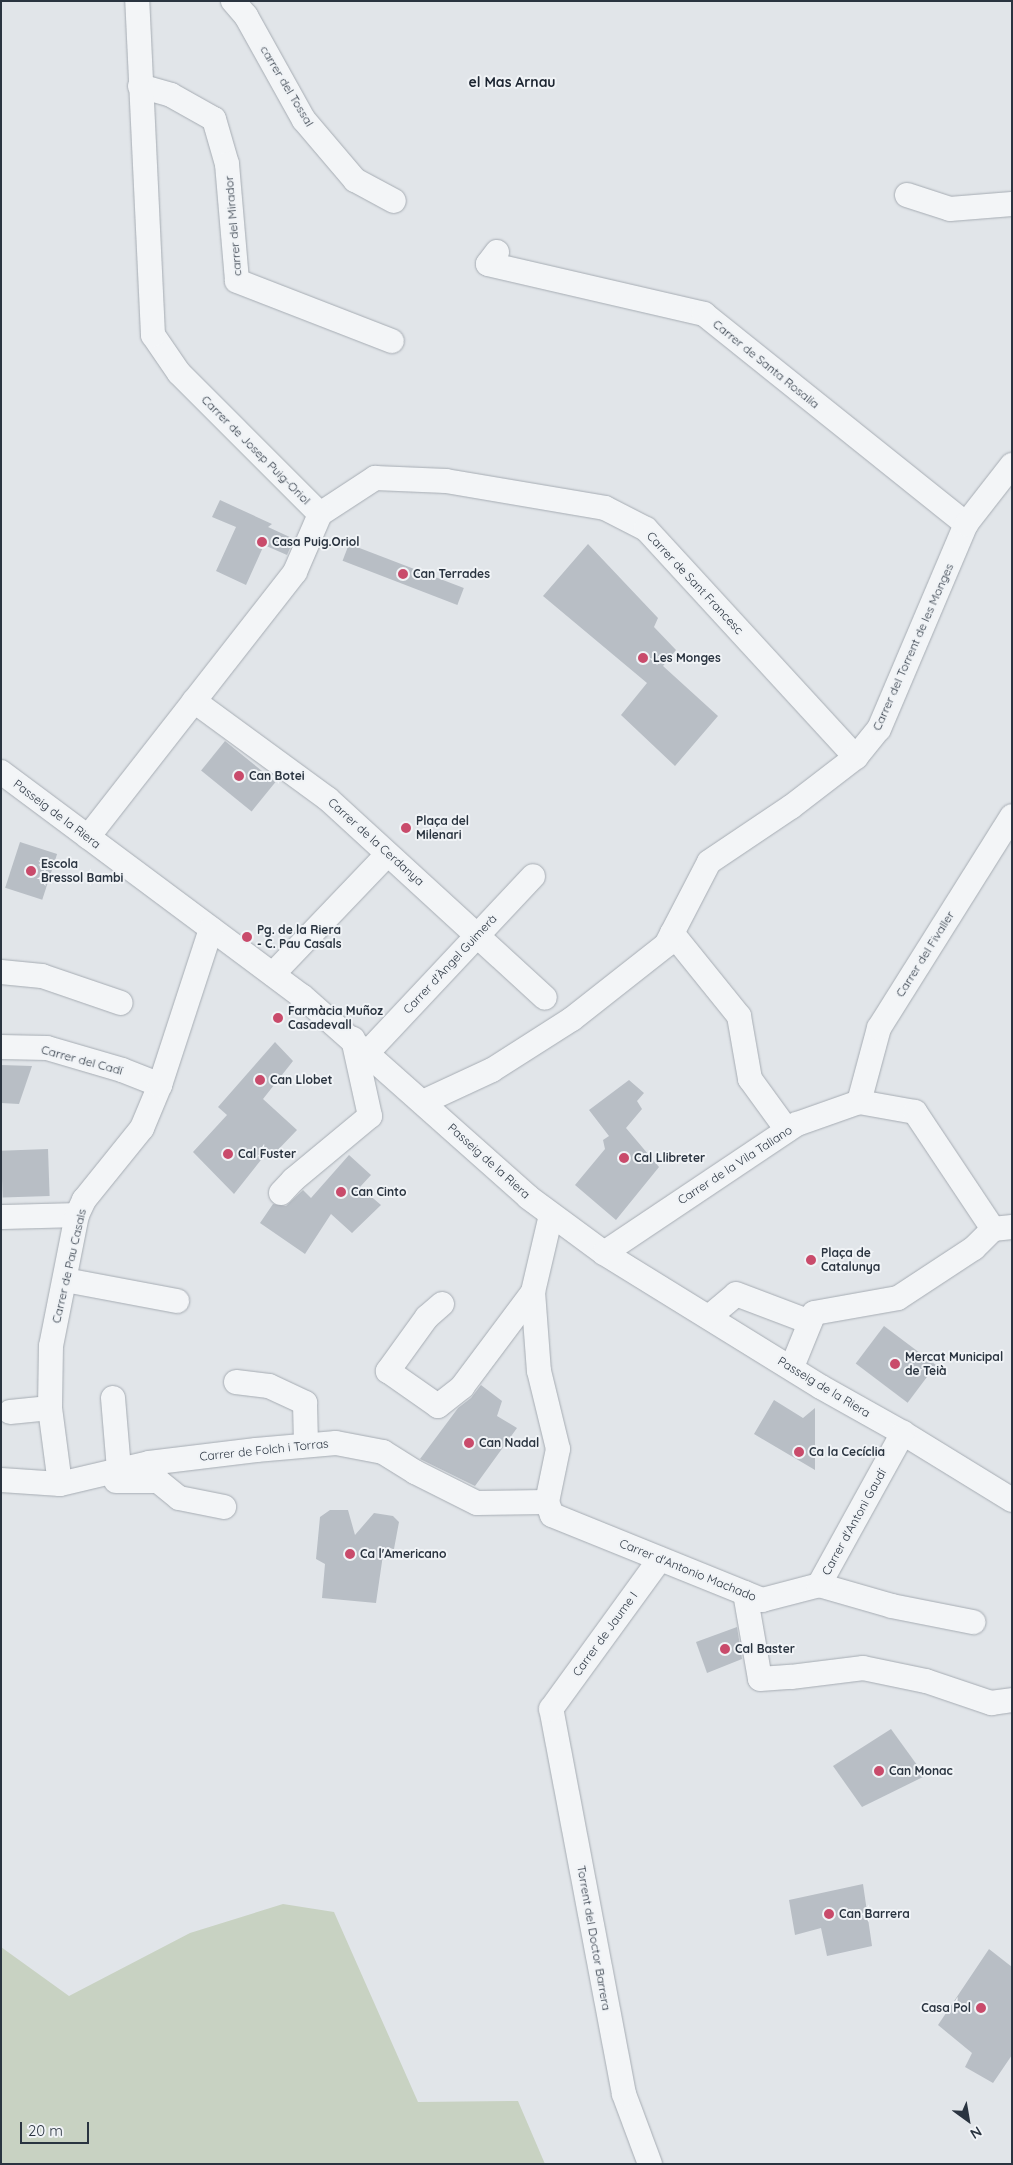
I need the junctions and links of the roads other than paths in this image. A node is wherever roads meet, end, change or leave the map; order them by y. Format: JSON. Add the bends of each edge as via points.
{"nodes":[{"id":1,"x":136,"y":1,"type":"edge"},
{"id":2,"x":232,"y":1,"type":"edge"},
{"id":3,"x":140,"y":86,"type":"junction"},
{"id":4,"x":907,"y":195,"type":"dead end"},
{"id":5,"x":394,"y":201,"type":"dead end"},
{"id":6,"x":1012,"y":204,"type":"edge"},
{"id":7,"x":497,"y":252,"type":"dead end"},
{"id":8,"x":392,"y":341,"type":"dead end"},
{"id":9,"x":1012,"y":466,"type":"edge"},
{"id":10,"x":320,"y":514,"type":"junction"},
{"id":11,"x":966,"y":524,"type":"junction"},
{"id":12,"x":194,"y":701,"type":"junction"},
{"id":13,"x":856,"y":757,"type":"junction"},
{"id":14,"x":1,"y":772,"type":"edge"},
{"id":15,"x":1012,"y":816,"type":"edge"},
{"id":16,"x":88,"y":837,"type":"junction"},
{"id":17,"x":381,"y":861,"type":"dead end"},
{"id":18,"x":533,"y":876,"type":"dead end"},
{"id":19,"x":211,"y":929,"type":"junction"},
{"id":20,"x":672,"y":933,"type":"junction"},
{"id":21,"x":478,"y":934,"type":"junction"},
{"id":22,"x":1,"y":972,"type":"edge"},
{"id":23,"x":273,"y":974,"type":"junction"},
{"id":24,"x":545,"y":998,"type":"dead end"},
{"id":25,"x":121,"y":1003,"type":"dead end"},
{"id":26,"x":360,"y":1046,"type":"junction"},
{"id":27,"x":1,"y":1047,"type":"edge"},
{"id":28,"x":160,"y":1084,"type":"junction"},
{"id":29,"x":424,"y":1102,"type":"junction"},
{"id":30,"x":859,"y":1102,"type":"junction"},
{"id":31,"x":787,"y":1130,"type":"junction"},
{"id":32,"x":281,"y":1193,"type":"dead end"},
{"id":33,"x":551,"y":1214,"type":"junction"},
{"id":34,"x":77,"y":1216,"type":"junction"},
{"id":35,"x":1,"y":1217,"type":"edge"},
{"id":36,"x":1002,"y":1228,"type":"edge"},
{"id":37,"x":604,"y":1253,"type":"junction"},
{"id":38,"x":65,"y":1280,"type":"junction"},
{"id":39,"x":533,"y":1292,"type":"junction"},
{"id":40,"x":177,"y":1301,"type":"dead end"},
{"id":41,"x":442,"y":1304,"type":"dead end"},
{"id":42,"x":709,"y":1317,"type":"junction"},
{"id":43,"x":810,"y":1322,"type":"junction"},
{"id":44,"x":792,"y":1368,"type":"junction"},
{"id":45,"x":236,"y":1382,"type":"dead end"},
{"id":46,"x":113,"y":1398,"type":"dead end"},
{"id":47,"x":50,"y":1408,"type":"junction"},
{"id":48,"x":10,"y":1412,"type":"dead end"},
{"id":49,"x":903,"y":1432,"type":"junction"},
{"id":50,"x":306,"y":1444,"type":"junction"},
{"id":51,"x":119,"y":1469,"type":"junction"},
{"id":52,"x":1,"y":1480,"type":"edge"},
{"id":53,"x":69,"y":1483,"type":"junction"},
{"id":54,"x":1012,"y":1500,"type":"edge"},
{"id":55,"x":224,"y":1507,"type":"dead end"},
{"id":56,"x":549,"y":1509,"type":"junction"},
{"id":57,"x":660,"y":1559,"type":"junction"},
{"id":58,"x":819,"y":1585,"type":"junction"},
{"id":59,"x":745,"y":1593,"type":"junction"},
{"id":60,"x":973,"y":1622,"type":"dead end"},
{"id":61,"x":1012,"y":1700,"type":"edge"},
{"id":62,"x":551,"y":1709,"type":"joint"},
{"id":63,"x":650,"y":2164,"type":"edge"}],
"edges":[{"from":1,"to":3,"type":"street","name":"Carrer de Josep Puig-Oriol"},
{"from":2,"to":5,"type":"street","name":"carrer del Tossal","via":[[246,16],[304,120],[355,180]]},
{"from":3,"to":8,"type":"street","name":"carrer del Mirador","via":[[171,95],[214,119],[227,164],[237,281]]},
{"from":3,"to":10,"type":"street","name":"Carrer de Josep Puig-Oriol","via":[[153,335],[179,373]]},
{"from":4,"to":6,"type":"street","via":[[950,209]]},
{"from":7,"to":11,"type":"street","name":"Carrer de Santa Rosalía","via":[[488,264],[704,314]]},
{"from":9,"to":11,"type":"street","name":"Carrer del Torrent de les Monges"},
{"from":10,"to":12,"type":"street","name":"Carrer de Josep Puig-Oriol","via":[[295,572]]},
{"from":10,"to":13,"type":"street","name":"Carrer de Sant Francesc","via":[[375,478],[446,481],[605,508],[646,529]]},
{"from":11,"to":13,"type":"street","name":"Carrer del Torrent de les Monges","via":[[879,729]]},
{"from":12,"to":16,"type":"street","name":"Carrer de Josep Puig-Oriol"},
{"from":12,"to":21,"type":"street","name":"Carrer de la Cerdanya","via":[[328,799]]},
{"from":13,"to":20,"type":"street","name":"Carrer del Torrent de les Monges","via":[[791,807],[709,862]]},
{"from":14,"to":16,"type":"street","name":"Passeig de la Riera"},
{"from":15,"to":30,"type":"street","name":"Carrer del Fivaller","via":[[879,1028]]},
{"from":16,"to":19,"type":"street","name":"Passeig de la Riera"},
{"from":17,"to":23,"type":"street"},
{"from":18,"to":21,"type":"street","name":"Carrer d'Àngel Guimerà"},
{"from":19,"to":23,"type":"street","name":"Passeig de la Riera"},
{"from":19,"to":28,"type":"street","name":"Carrer de Pau Casals"},
{"from":20,"to":29,"type":"street","name":"Carrer del Torrent de les Monges","via":[[666,945],[572,1019],[492,1070]]},
{"from":20,"to":31,"type":"street","via":[[739,1016],[750,1079]]},
{"from":21,"to":24,"type":"street","name":"Carrer de la Cerdanya"},
{"from":21,"to":26,"type":"street","name":"Carrer d'Àngel Guimerà"},
{"from":22,"to":25,"type":"street","via":[[42,976]]},
{"from":23,"to":26,"type":"street","name":"Passeig de la Riera"},
{"from":26,"to":29,"type":"street","name":"Passeig de la Riera"},
{"from":26,"to":32,"type":"street","via":[[370,1116]]},
{"from":27,"to":28,"type":"street","name":"Carrer del Cadí","via":[[47,1048]]},
{"from":28,"to":34,"type":"street","name":"Carrer de Pau Casals","via":[[142,1128],[84,1200]]},
{"from":29,"to":33,"type":"street","name":"Passeig de la Riera"},
{"from":30,"to":31,"type":"street","name":"Carrer de la Vila Taliano"},
{"from":30,"to":36,"type":"street","name":"Carrer de la Vila Taliano","via":[[915,1112]]},
{"from":31,"to":37,"type":"street","name":"Carrer de la Vila Taliano"},
{"from":33,"to":37,"type":"street","name":"Passeig de la Riera"},
{"from":33,"to":39,"type":"street"},
{"from":34,"to":35,"type":"street"},
{"from":34,"to":38,"type":"street","name":"Carrer de Pau Casals"},
{"from":36,"to":43,"type":"street","via":[[898,1298],[814,1313]]},
{"from":37,"to":42,"type":"street","name":"Passeig de la Riera"},
{"from":38,"to":40,"type":"street"},
{"from":38,"to":47,"type":"street","name":"Carrer de Pau Casals","via":[[52,1346]]},
{"from":39,"to":41,"type":"street","via":[[462,1387],[438,1406],[388,1371],[427,1317]]},
{"from":39,"to":56,"type":"street","via":[[539,1371],[558,1449]]},
{"from":42,"to":43,"type":"street","via":[[736,1294]]},
{"from":42,"to":44,"type":"street","name":"Passeig de la Riera"},
{"from":43,"to":44,"type":"street"},
{"from":44,"to":49,"type":"street","name":"Passeig de la Riera"},
{"from":45,"to":50,"type":"street","via":[[269,1386],[305,1403]]},
{"from":46,"to":51,"type":"street"},
{"from":47,"to":48,"type":"street"},
{"from":47,"to":53,"type":"street","name":"Carrer de Pau Casals"},
{"from":49,"to":54,"type":"street","name":"Passeig de la Riera"},
{"from":49,"to":58,"type":"street","name":"Carrer d'Antoni Gaudí"},
{"from":50,"to":51,"type":"street","name":"Carrer de Folch i Torras"},
{"from":50,"to":56,"type":"street","name":"Carrer de Folch i Torras","via":[[336,1443],[383,1452],[477,1503]]},
{"from":51,"to":53,"type":"street","name":"Carrer de Folch i Torras"},
{"from":52,"to":53,"type":"street","name":"Carrer de Folch i Torras"},
{"from":53,"to":55,"type":"street","via":[[158,1481],[179,1498]]},
{"from":56,"to":57,"type":"street","name":"Carrer d'Antonio Machado"},
{"from":57,"to":59,"type":"street","name":"Carrer d'Antonio Machado"},
{"from":57,"to":62,"type":"street","name":"Carrer de Jaume I"},
{"from":58,"to":59,"type":"street","name":"Carrer d'Antonio Machado","via":[[762,1600]]},
{"from":58,"to":60,"type":"street","via":[[892,1606]]},
{"from":59,"to":61,"type":"street","via":[[760,1679],[862,1668],[926,1681],[991,1703]]},
{"from":62,"to":63,"type":"street","name":"Torrent del Doctor Barrera","via":[[624,2094]]}]}
